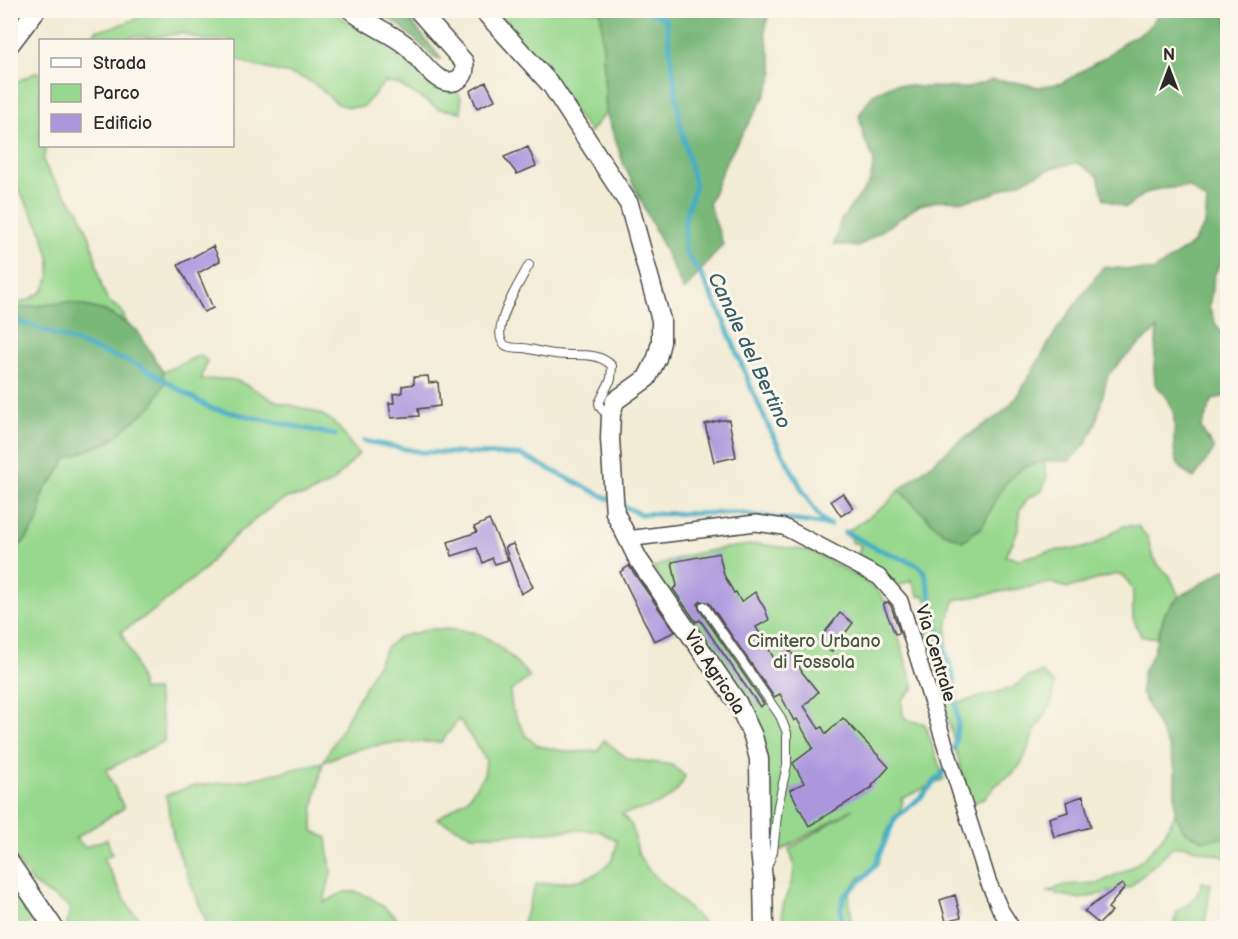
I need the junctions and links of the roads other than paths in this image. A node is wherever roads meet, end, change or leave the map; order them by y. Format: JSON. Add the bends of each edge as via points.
{"nodes":[{"id":1,"x":36,"y":10,"type":"edge"},
{"id":2,"x":351,"y":10,"type":"edge"},
{"id":3,"x":418,"y":10,"type":"edge"},
{"id":4,"x":483,"y":10,"type":"edge"},
{"id":5,"x":10,"y":44,"type":"edge"},
{"id":6,"x":529,"y":264,"type":"dead end"},
{"id":7,"x":610,"y":414,"type":"junction"},
{"id":8,"x":627,"y":539,"type":"junction"},
{"id":9,"x":704,"y":606,"type":"dead end"},
{"id":10,"x":10,"y":862,"type":"edge"},
{"id":11,"x":764,"y":880,"type":"junction"},
{"id":12,"x":54,"y":928,"type":"edge"},
{"id":13,"x":764,"y":928,"type":"edge"},
{"id":14,"x":1012,"y":928,"type":"edge"}],
"edges":[{"from":1,"to":5,"type":"street"},
{"from":2,"to":3,"type":"street","via":[[407,46],[443,80],[458,79],[463,75],[464,62]]},
{"from":4,"to":7,"type":"street","via":[[552,86],[629,204],[661,320],[661,342],[647,378],[615,401]]},
{"from":6,"to":7,"type":"lane","via":[[503,315],[500,340],[506,346],[605,359],[612,366],[599,404]]},
{"from":7,"to":8,"type":"street","name":"Via Agricola","via":[[615,513]]},
{"from":8,"to":11,"type":"street","name":"Via Agricola","via":[[737,702],[753,736],[759,759]]},
{"from":8,"to":14,"type":"street","name":"Via Centrale","via":[[756,523],[784,527],[879,577],[900,601],[988,881]]},
{"from":9,"to":11,"type":"lane","via":[[780,716],[787,733],[788,765]]},
{"from":10,"to":12,"type":"street"},
{"from":11,"to":13,"type":"street","name":"Via Agricola"}]}
